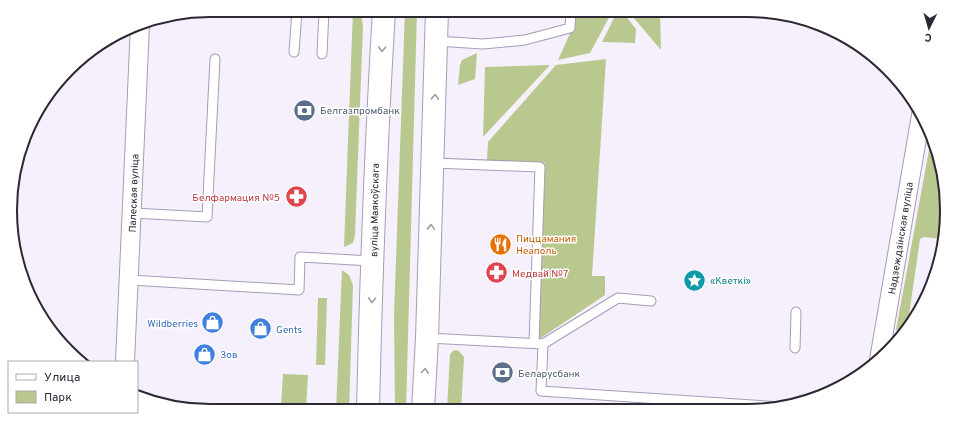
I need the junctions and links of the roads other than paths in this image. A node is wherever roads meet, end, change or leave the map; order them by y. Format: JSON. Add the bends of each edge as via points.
{"nodes":[{"id":1,"x":296,"y":17,"type":"edge"},
{"id":2,"x":324,"y":17,"type":"edge"},
{"id":3,"x":384,"y":17,"type":"edge"},
{"id":4,"x":437,"y":17,"type":"edge"},
{"id":5,"x":571,"y":17,"type":"edge"},
{"id":6,"x":140,"y":30,"type":"edge"},
{"id":7,"x":436,"y":41,"type":"junction"},
{"id":8,"x":294,"y":52,"type":"dead end"},
{"id":9,"x":322,"y":54,"type":"dead end"},
{"id":10,"x":215,"y":59,"type":"dead end"},
{"id":11,"x":920,"y":124,"type":"edge"},
{"id":12,"x":433,"y":163,"type":"junction"},
{"id":13,"x":133,"y":213,"type":"junction"},
{"id":14,"x":373,"y":261,"type":"junction"},
{"id":15,"x":130,"y":280,"type":"junction"},
{"id":16,"x":651,"y":301,"type":"dead end"},
{"id":17,"x":796,"y":312,"type":"dead end"},
{"id":18,"x":428,"y":338,"type":"junction"},
{"id":19,"x":539,"y":343,"type":"junction"},
{"id":20,"x":887,"y":343,"type":"edge"},
{"id":21,"x":795,"y":348,"type":"dead end"},
{"id":22,"x":125,"y":361,"type":"edge"},
{"id":23,"x":368,"y":404,"type":"edge"},
{"id":24,"x":423,"y":404,"type":"edge"},
{"id":25,"x":733,"y":404,"type":"edge"}],
"edges":[{"from":1,"to":8,"type":"lane"},
{"from":2,"to":9,"type":"lane"},
{"from":3,"to":14,"type":"main road","name":"вуліца Маякоўскага","one_way":true},
{"from":4,"to":7,"type":"main road"},
{"from":5,"to":7,"type":"lane","via":[[570,28],[525,40],[483,44]]},
{"from":6,"to":13,"type":"street","name":"Палеская вуліца"},
{"from":12,"to":7,"type":"main road","one_way":true},
{"from":10,"to":13,"type":"lane","via":[[207,217]]},
{"from":11,"to":20,"type":"street","name":"Надзеждзінская вуліца"},
{"from":18,"to":12,"type":"main road","one_way":true},
{"from":12,"to":19,"type":"lane","via":[[540,167]]},
{"from":13,"to":15,"type":"street","name":"Палеская вуліца"},
{"from":14,"to":15,"type":"lane","via":[[300,257],[299,290]]},
{"from":14,"to":23,"type":"main road","name":"вуліца Маякоўскага","one_way":true},
{"from":15,"to":22,"type":"street","name":"Палеская вуліца"},
{"from":16,"to":19,"type":"lane","via":[[618,298]]},
{"from":17,"to":21,"type":"lane"},
{"from":18,"to":19,"type":"lane"},
{"from":24,"to":18,"type":"main road","one_way":true},
{"from":19,"to":25,"type":"lane","via":[[541,392]]}]}
